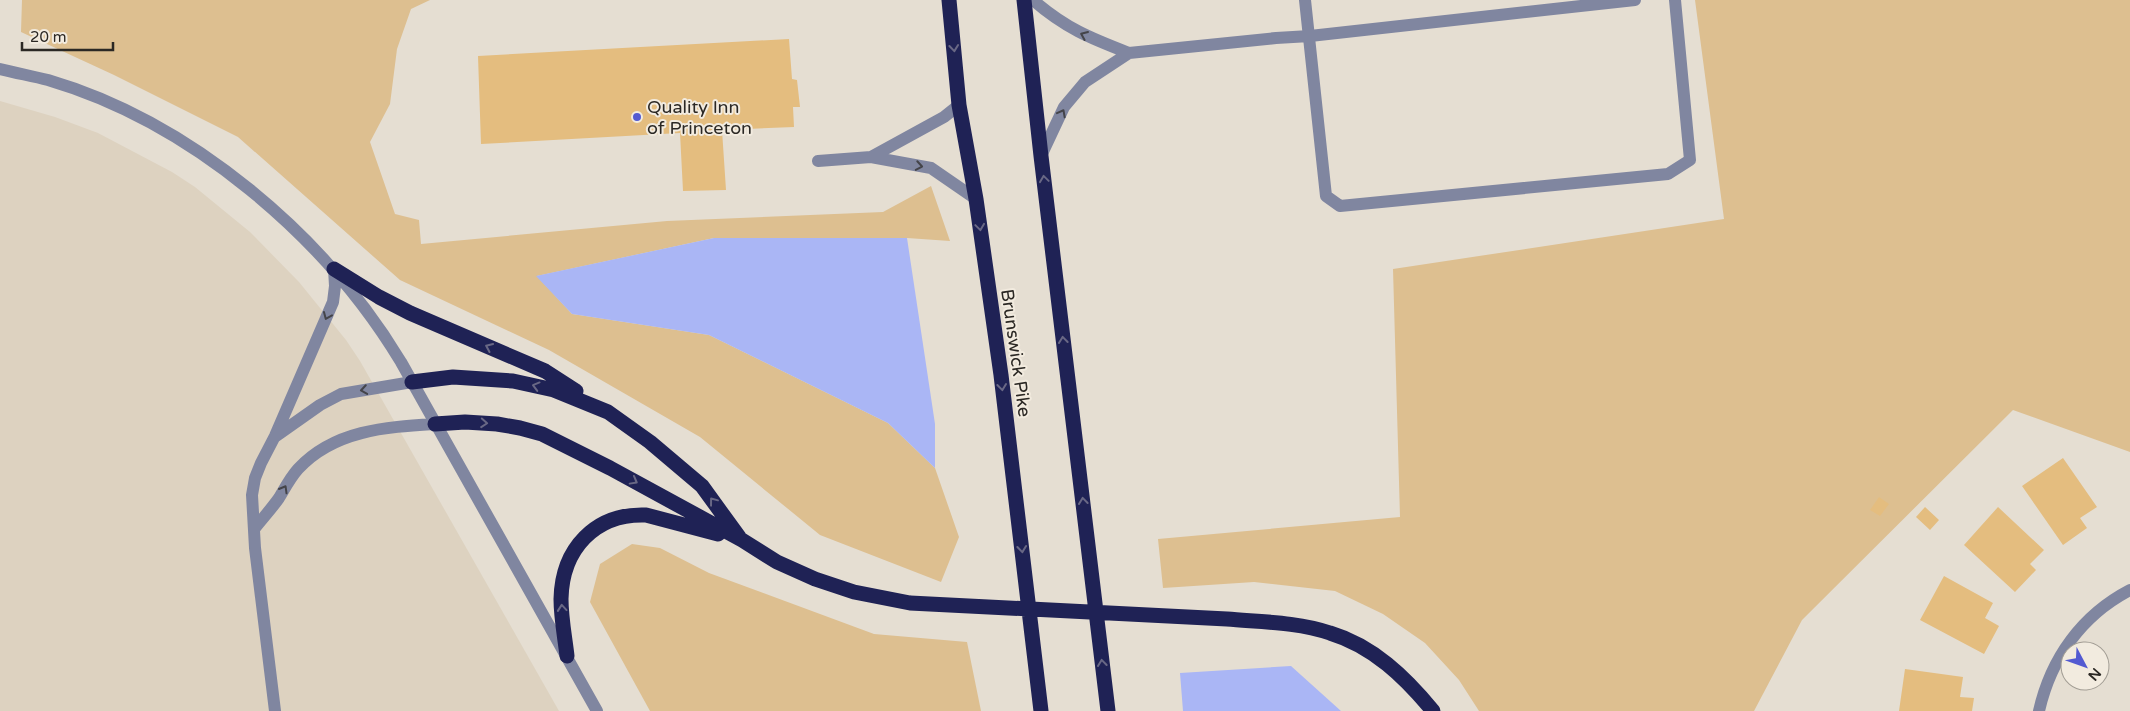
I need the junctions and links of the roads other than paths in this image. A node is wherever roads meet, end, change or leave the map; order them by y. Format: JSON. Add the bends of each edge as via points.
{"nodes":[{"id":1,"x":949,"y":0,"type":"edge"},
{"id":2,"x":1024,"y":0,"type":"edge"},
{"id":3,"x":1033,"y":0,"type":"edge"},
{"id":4,"x":1305,"y":0,"type":"edge"},
{"id":5,"x":1635,"y":0,"type":"edge"},
{"id":6,"x":1675,"y":0,"type":"edge"},
{"id":7,"x":1310,"y":36,"type":"junction"},
{"id":8,"x":1129,"y":53,"type":"junction"},
{"id":9,"x":0,"y":69,"type":"edge"},
{"id":10,"x":960,"y":105,"type":"junction"},
{"id":11,"x":1040,"y":156,"type":"junction"},
{"id":12,"x":871,"y":157,"type":"junction"},
{"id":13,"x":818,"y":162,"type":"dead end"},
{"id":14,"x":976,"y":199,"type":"junction"},
{"id":15,"x":334,"y":269,"type":"junction"},
{"id":16,"x":412,"y":382,"type":"junction"},
{"id":17,"x":608,"y":412,"type":"junction"},
{"id":18,"x":436,"y":424,"type":"junction"},
{"id":19,"x":275,"y":436,"type":"junction"},
{"id":20,"x":255,"y":528,"type":"junction"},
{"id":21,"x":742,"y":540,"type":"junction"},
{"id":22,"x":2130,"y":590,"type":"edge"},
{"id":23,"x":567,"y":656,"type":"junction"},
{"id":24,"x":1036,"y":673,"type":"junction"},
{"id":25,"x":275,"y":711,"type":"edge"},
{"id":26,"x":598,"y":711,"type":"edge"},
{"id":27,"x":1033,"y":711,"type":"edge"},
{"id":28,"x":1041,"y":711,"type":"edge"},
{"id":29,"x":1108,"y":711,"type":"edge"},
{"id":30,"x":1433,"y":711,"type":"edge"},
{"id":31,"x":2039,"y":711,"type":"edge"}],
"edges":[{"from":1,"to":10,"type":"highway","name":"Brunswick Pike","one_way":true},
{"from":2,"to":11,"type":"highway"},
{"from":8,"to":3,"type":"street","one_way":true,"via":[[1076,32]]},
{"from":4,"to":7,"type":"street"},
{"from":5,"to":7,"type":"street"},
{"from":6,"to":7,"type":"street","via":[[1690,160],[1668,174],[1648,176],[1340,206],[1326,196]]},
{"from":7,"to":8,"type":"street"},
{"from":11,"to":8,"type":"street","one_way":true,"via":[[1064,107],[1085,82]]},
{"from":9,"to":15,"type":"street","via":[[49,80],[105,102],[186,144],[248,188]]},
{"from":10,"to":12,"type":"street"},
{"from":10,"to":14,"type":"highway","name":"Brunswick Pike"},
{"from":29,"to":11,"type":"highway","one_way":true},
{"from":12,"to":13,"type":"street"},
{"from":12,"to":14,"type":"street","one_way":true,"via":[[931,168]]},
{"from":14,"to":24,"type":"highway","name":"Brunswick Pike","one_way":true},
{"from":15,"to":16,"type":"street","via":[[389,342]]},
{"from":17,"to":15,"type":"highway","one_way":true,"via":[[546,372],[410,314]]},
{"from":15,"to":19,"type":"street","one_way":true,"via":[[333,302]]},
{"from":17,"to":16,"type":"highway","one_way":true,"via":[[554,390],[513,381],[453,377]]},
{"from":16,"to":18,"type":"street"},
{"from":16,"to":19,"type":"street","one_way":true,"via":[[341,394]]},
{"from":21,"to":17,"type":"highway","one_way":true,"via":[[702,486]]},
{"from":20,"to":18,"type":"street","one_way":true,"via":[[298,470],[323,447],[352,435],[389,427]]},
{"from":18,"to":21,"type":"highway","one_way":true,"via":[[497,424],[542,434]]},
{"from":18,"to":23,"type":"street"},
{"from":19,"to":20,"type":"street","via":[[255,478],[252,494]]},
{"from":20,"to":25,"type":"street"},
{"from":23,"to":21,"type":"highway","one_way":true,"via":[[561,600],[565,571],[580,542],[596,528],[626,516],[646,515]]},
{"from":21,"to":30,"type":"highway","via":[[777,562],[815,579],[854,592],[910,603],[1227,619],[1330,632],[1355,642],[1385,661]]},
{"from":22,"to":31,"type":"street","via":[[2114,598],[2083,624],[2060,655],[2044,688]]},
{"from":23,"to":26,"type":"street"},
{"from":24,"to":27,"type":"highway"},
{"from":24,"to":28,"type":"highway","name":"Brunswick Pike"}]}
